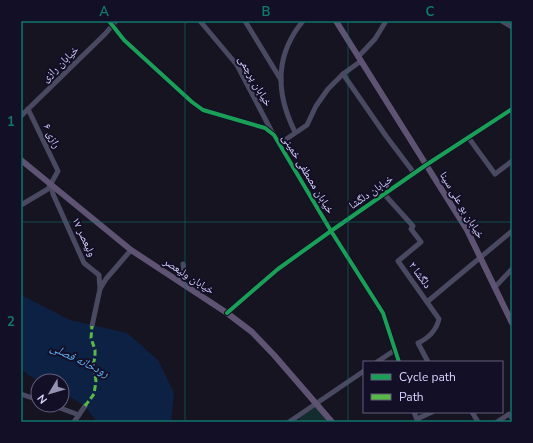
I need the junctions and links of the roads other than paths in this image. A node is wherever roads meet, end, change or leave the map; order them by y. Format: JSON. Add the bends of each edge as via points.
{"nodes":[{"id":1,"x":200,"y":21,"type":"edge"},
{"id":2,"x":245,"y":21,"type":"edge"},
{"id":3,"x":303,"y":21,"type":"edge"},
{"id":4,"x":336,"y":21,"type":"edge"},
{"id":5,"x":386,"y":21,"type":"edge"},
{"id":6,"x":502,"y":21,"type":"edge"},
{"id":7,"x":112,"y":22,"type":"edge"},
{"id":8,"x":512,"y":27,"type":"edge"},
{"id":9,"x":360,"y":59,"type":"junction"},
{"id":10,"x":343,"y":74,"type":"junction"},
{"id":11,"x":281,"y":80,"type":"junction"},
{"id":12,"x":28,"y":109,"type":"junction"},
{"id":13,"x":512,"y":109,"type":"edge"},
{"id":14,"x":21,"y":115,"type":"edge"},
{"id":15,"x":295,"y":132,"type":"junction"},
{"id":16,"x":274,"y":135,"type":"junction"},
{"id":17,"x":468,"y":137,"type":"junction"},
{"id":18,"x":279,"y":144,"type":"junction"},
{"id":19,"x":21,"y":160,"type":"edge"},
{"id":20,"x":512,"y":161,"type":"edge"},
{"id":21,"x":426,"y":165,"type":"junction"},
{"id":22,"x":414,"y":173,"type":"junction"},
{"id":23,"x":51,"y":185,"type":"junction"},
{"id":24,"x":384,"y":194,"type":"junction"},
{"id":25,"x":21,"y":205,"type":"edge"},
{"id":26,"x":331,"y":231,"type":"junction"},
{"id":27,"x":512,"y":231,"type":"edge"},
{"id":28,"x":131,"y":250,"type":"junction"},
{"id":29,"x":480,"y":257,"type":"junction"},
{"id":30,"x":183,"y":264,"type":"dead end"},
{"id":31,"x":512,"y":269,"type":"edge"},
{"id":32,"x":177,"y":280,"type":"junction"},
{"id":33,"x":495,"y":287,"type":"junction"},
{"id":34,"x":100,"y":289,"type":"junction"},
{"id":35,"x":427,"y":302,"type":"junction"},
{"id":36,"x":227,"y":312,"type":"junction"},
{"id":37,"x":512,"y":322,"type":"edge"},
{"id":38,"x":92,"y":326,"type":"dead end"},
{"id":39,"x":395,"y":350,"type":"junction"},
{"id":40,"x":378,"y":361,"type":"edge"},
{"id":41,"x":399,"y":361,"type":"edge"},
{"id":42,"x":427,"y":361,"type":"edge"},
{"id":43,"x":363,"y":372,"type":"edge"},
{"id":44,"x":316,"y":403,"type":"junction"},
{"id":45,"x":85,"y":406,"type":"dead end"},
{"id":46,"x":70,"y":412,"type":"edge"},
{"id":47,"x":430,"y":413,"type":"edge"},
{"id":48,"x":473,"y":413,"type":"edge"},
{"id":49,"x":79,"y":415,"type":"junction"},
{"id":50,"x":512,"y":418,"type":"edge"},
{"id":51,"x":417,"y":421,"type":"edge"},
{"id":52,"x":74,"y":422,"type":"edge"},
{"id":53,"x":289,"y":422,"type":"edge"},
{"id":54,"x":332,"y":422,"type":"edge"},
{"id":55,"x":478,"y":422,"type":"edge"},
{"id":56,"x":497,"y":422,"type":"edge"}],
"edges":[{"from":1,"to":16,"type":"street","name":"خیابان پرچمی","via":[[237,65]]},
{"from":2,"to":11,"type":"street"},
{"from":3,"to":11,"type":"street","via":[[288,44]]},
{"from":4,"to":9,"type":"main road","name":"خیابان بو علی سینا"},
{"from":5,"to":9,"type":"street"},
{"from":6,"to":8,"type":"street"},
{"from":7,"to":12,"type":"street","name":"خیابان رازی","via":[[106,33]]},
{"from":7,"to":16,"type":"street","name":"خیابان مصطفی خمینی","via":[[124,40],[203,110],[265,128]]},
{"from":9,"to":10,"type":"street"},
{"from":9,"to":21,"type":"main road","name":"خیابان بو علی سینا"},
{"from":10,"to":15,"type":"street","via":[[322,97],[307,124]]},
{"from":10,"to":22,"type":"street"},
{"from":11,"to":15,"type":"street","via":[[282,98]]},
{"from":12,"to":14,"type":"street","name":"خیابان رازی"},
{"from":12,"to":23,"type":"street","name":"رازی ۶","via":[[58,171]]},
{"from":13,"to":17,"type":"street","name":"خیابان دلگشا"},
{"from":15,"to":18,"type":"street"},
{"from":16,"to":18,"type":"street","name":"خیابان مصطفی خمینی"},
{"from":17,"to":20,"type":"street","via":[[495,174]]},
{"from":17,"to":21,"type":"street","name":"خیابان دلگشا"},
{"from":18,"to":26,"type":"street","name":"خیابان مصطفی خمینی"},
{"from":19,"to":23,"type":"main road","name":"خیابان ولیعصر"},
{"from":21,"to":22,"type":"street","name":"خیابان دلگشا"},
{"from":21,"to":29,"type":"main road","name":"خیابان بو علی سینا","via":[[467,230]]},
{"from":22,"to":24,"type":"street","name":"خیابان دلگشا"},
{"from":23,"to":25,"type":"street"},
{"from":23,"to":28,"type":"main road","name":"خیابان ولیعصر"},
{"from":23,"to":34,"type":"street","name":"ولیعصر ۱۷","via":[[84,263],[100,276]]},
{"from":24,"to":26,"type":"street","name":"خیابان دلگشا"},
{"from":24,"to":35,"type":"street","name":"دلگشا ۲","via":[[413,226],[411,229],[421,242],[398,261]]},
{"from":26,"to":36,"type":"street","name":"خیابان دلگشا","via":[[278,269]]},
{"from":26,"to":39,"type":"street","name":"خیابان مصطفی خمینی","via":[[383,313]]},
{"from":27,"to":29,"type":"street"},
{"from":28,"to":32,"type":"main road","name":"خیابان ولیعصر"},
{"from":28,"to":34,"type":"street"},
{"from":29,"to":33,"type":"main road","name":"خیابان بو علی سینا"},
{"from":29,"to":35,"type":"street"},
{"from":30,"to":32,"type":"street","via":[[184,270]]},
{"from":31,"to":33,"type":"street"},
{"from":32,"to":36,"type":"main road","name":"خیابان ولیعصر"},
{"from":33,"to":37,"type":"main road","name":"خیابان بو علی سینا"},
{"from":34,"to":38,"type":"street"},
{"from":35,"to":42,"type":"street","name":"دلگشا ۲","via":[[439,319],[430,336],[418,343]]},
{"from":36,"to":44,"type":"main road","name":"خیابان ولیعصر","via":[[252,332]]},
{"from":39,"to":40,"type":"street"},
{"from":39,"to":41,"type":"street","name":"خیابان مصطفی خمینی"},
{"from":43,"to":44,"type":"street"},
{"from":44,"to":53,"type":"street"},
{"from":44,"to":54,"type":"main road","name":"خیابان ولیعصر"},
{"from":45,"to":49,"type":"street"},
{"from":46,"to":49,"type":"street"},
{"from":47,"to":51,"type":"street"},
{"from":48,"to":55,"type":"street"},
{"from":49,"to":52,"type":"street"},
{"from":50,"to":56,"type":"street","via":[[509,414]]}]}
